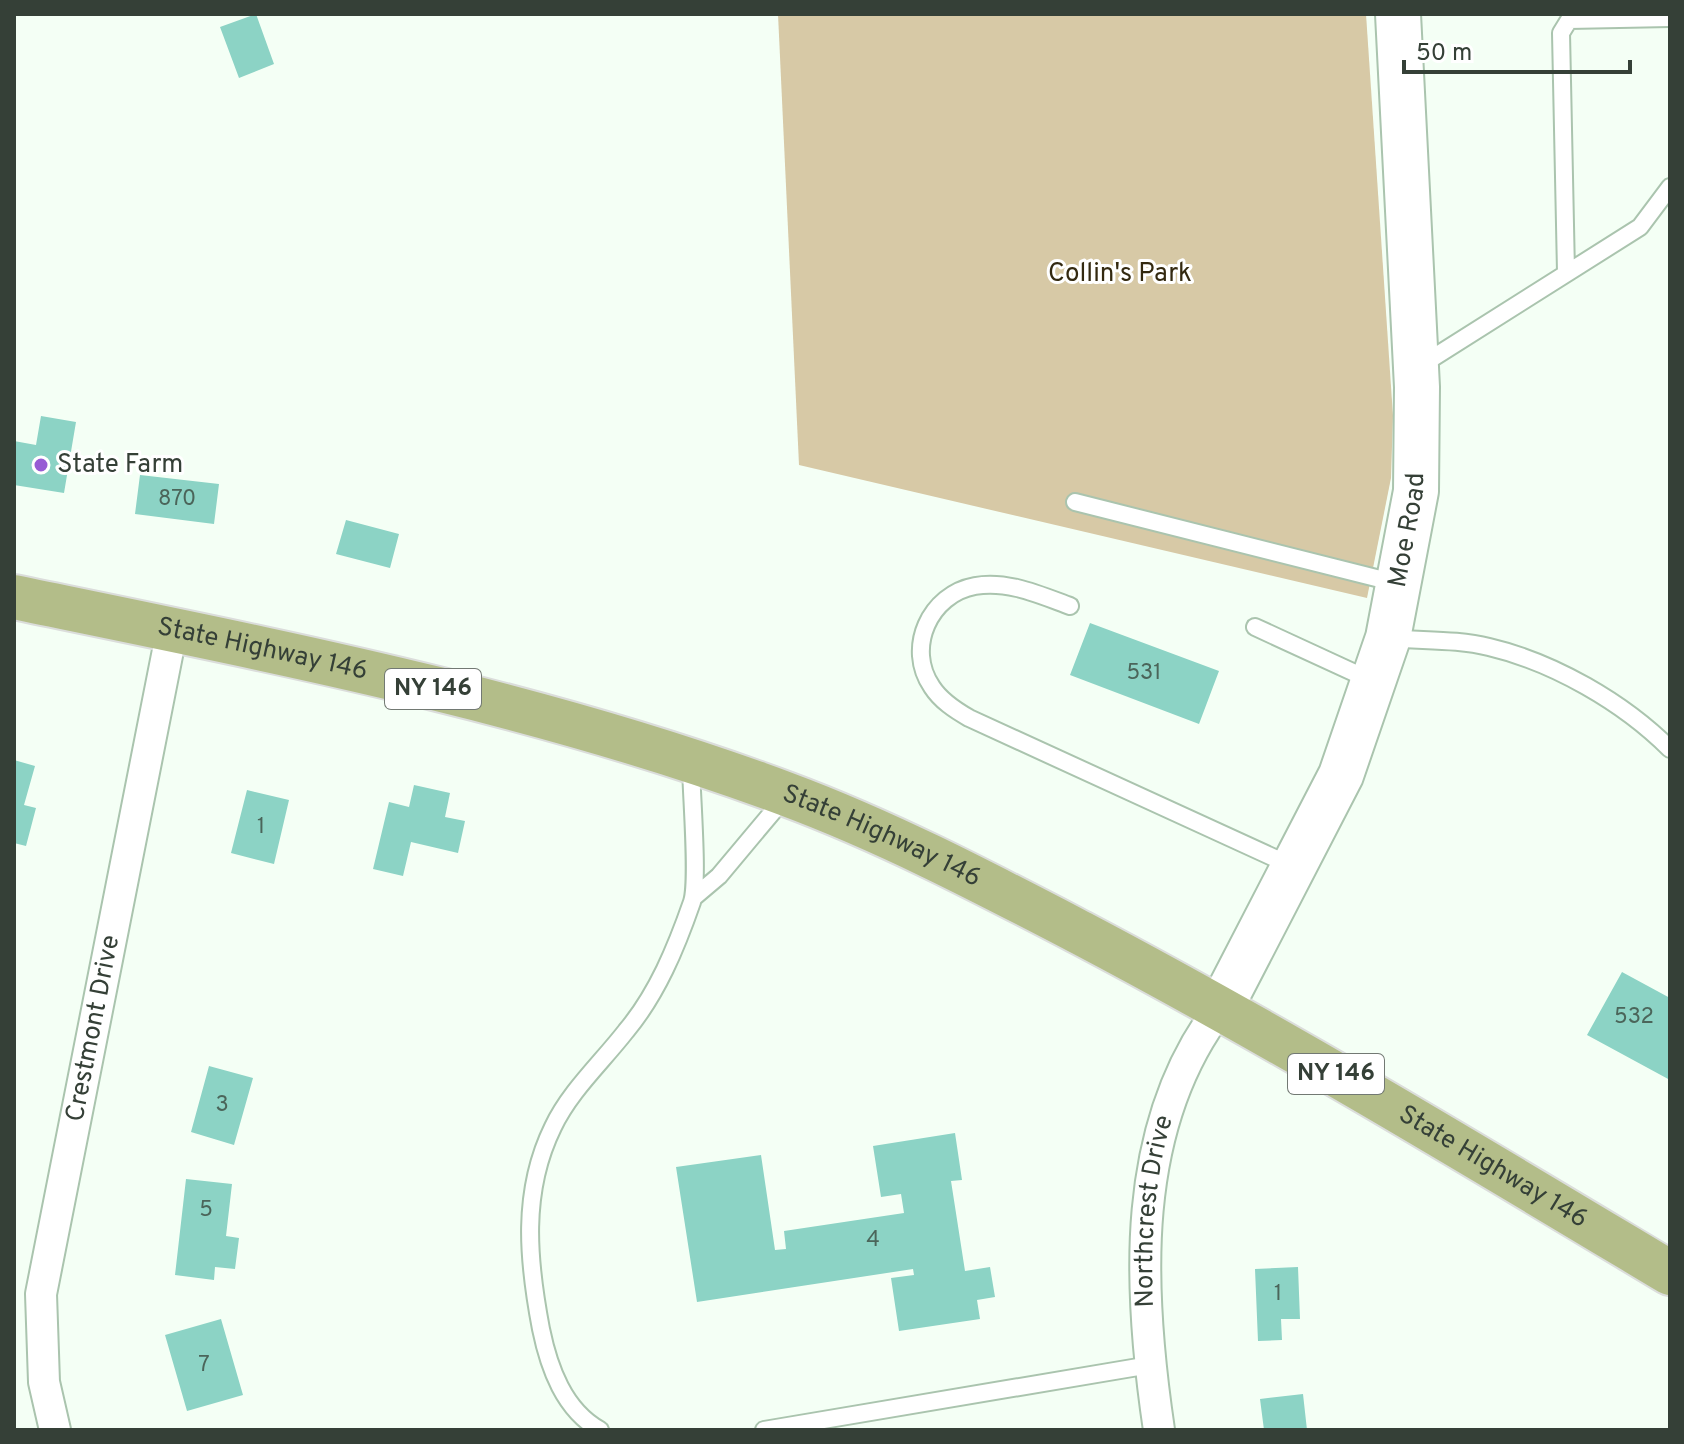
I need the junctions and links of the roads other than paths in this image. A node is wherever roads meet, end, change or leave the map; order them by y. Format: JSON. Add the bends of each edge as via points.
{"nodes":[{"id":1,"x":1398,"y":14,"type":"edge"},
{"id":2,"x":1670,"y":18,"type":"edge"},
{"id":3,"x":1670,"y":187,"type":"edge"},
{"id":4,"x":1566,"y":272,"type":"junction"},
{"id":5,"x":1416,"y":369,"type":"junction"},
{"id":6,"x":1075,"y":502,"type":"dead end"},
{"id":7,"x":1398,"y":584,"type":"junction"},
{"id":8,"x":14,"y":597,"type":"edge"},
{"id":9,"x":1070,"y":606,"type":"dead end"},
{"id":10,"x":1255,"y":627,"type":"dead end"},
{"id":11,"x":172,"y":630,"type":"junction"},
{"id":12,"x":1388,"y":638,"type":"junction"},
{"id":13,"x":1373,"y":682,"type":"junction"},
{"id":14,"x":1670,"y":749,"type":"edge"},
{"id":15,"x":690,"y":760,"type":"junction"},
{"id":16,"x":788,"y":794,"type":"junction"},
{"id":17,"x":1293,"y":867,"type":"junction"},
{"id":18,"x":693,"y":898,"type":"junction"},
{"id":19,"x":1221,"y":1007,"type":"junction"},
{"id":20,"x":1670,"y":1273,"type":"edge"},
{"id":21,"x":1150,"y":1365,"type":"junction"},
{"id":22,"x":55,"y":1430,"type":"edge"},
{"id":23,"x":600,"y":1430,"type":"edge"},
{"id":24,"x":764,"y":1430,"type":"edge"},
{"id":25,"x":1159,"y":1430,"type":"edge"}],
"edges":[{"from":1,"to":5,"type":"street","name":"Moe Road"},
{"from":2,"to":4,"type":"lane","via":[[1569,20],[1561,33]]},
{"from":3,"to":4,"type":"lane","via":[[1640,227]]},
{"from":4,"to":5,"type":"lane"},
{"from":5,"to":7,"type":"street","name":"Moe Road","via":[[1416,491]]},
{"from":6,"to":7,"type":"lane"},
{"from":7,"to":12,"type":"street","name":"Moe Road"},
{"from":8,"to":11,"type":"main road","name":"State Highway 146","number":"NY 146"},
{"from":9,"to":17,"type":"lane","via":[[997,583],[972,586],[947,598],[929,617],[921,638],[922,667],[931,686],[969,718]]},
{"from":10,"to":13,"type":"lane"},
{"from":11,"to":15,"type":"main road","name":"State Highway 146","number":"NY 146","via":[[395,678]]},
{"from":11,"to":22,"type":"street","name":"Crestmont Drive","via":[[41,1294],[44,1382]]},
{"from":12,"to":13,"type":"street","name":"Moe Road"},
{"from":12,"to":14,"type":"lane","via":[[1486,646],[1542,663],[1587,686]]},
{"from":13,"to":17,"type":"street","name":"Moe Road","via":[[1341,775]]},
{"from":15,"to":16,"type":"main road","name":"State Highway 146","number":"NY 146"},
{"from":15,"to":18,"type":"lane"},
{"from":16,"to":18,"type":"lane","via":[[719,876]]},
{"from":16,"to":19,"type":"main road","name":"State Highway 146","number":"NY 146","via":[[948,863]]},
{"from":17,"to":19,"type":"street","name":"Moe Road"},
{"from":18,"to":23,"type":"lane","via":[[656,990],[553,1125],[532,1191],[528,1237],[545,1348],[562,1393]]},
{"from":19,"to":20,"type":"main road","name":"State Highway 146","number":"NY 146"},
{"from":19,"to":21,"type":"street","name":"Northcrest Drive","via":[[1200,1034],[1166,1114],[1146,1203]]},
{"from":21,"to":24,"type":"lane"},
{"from":21,"to":25,"type":"street","name":"Northcrest Drive"}]}
